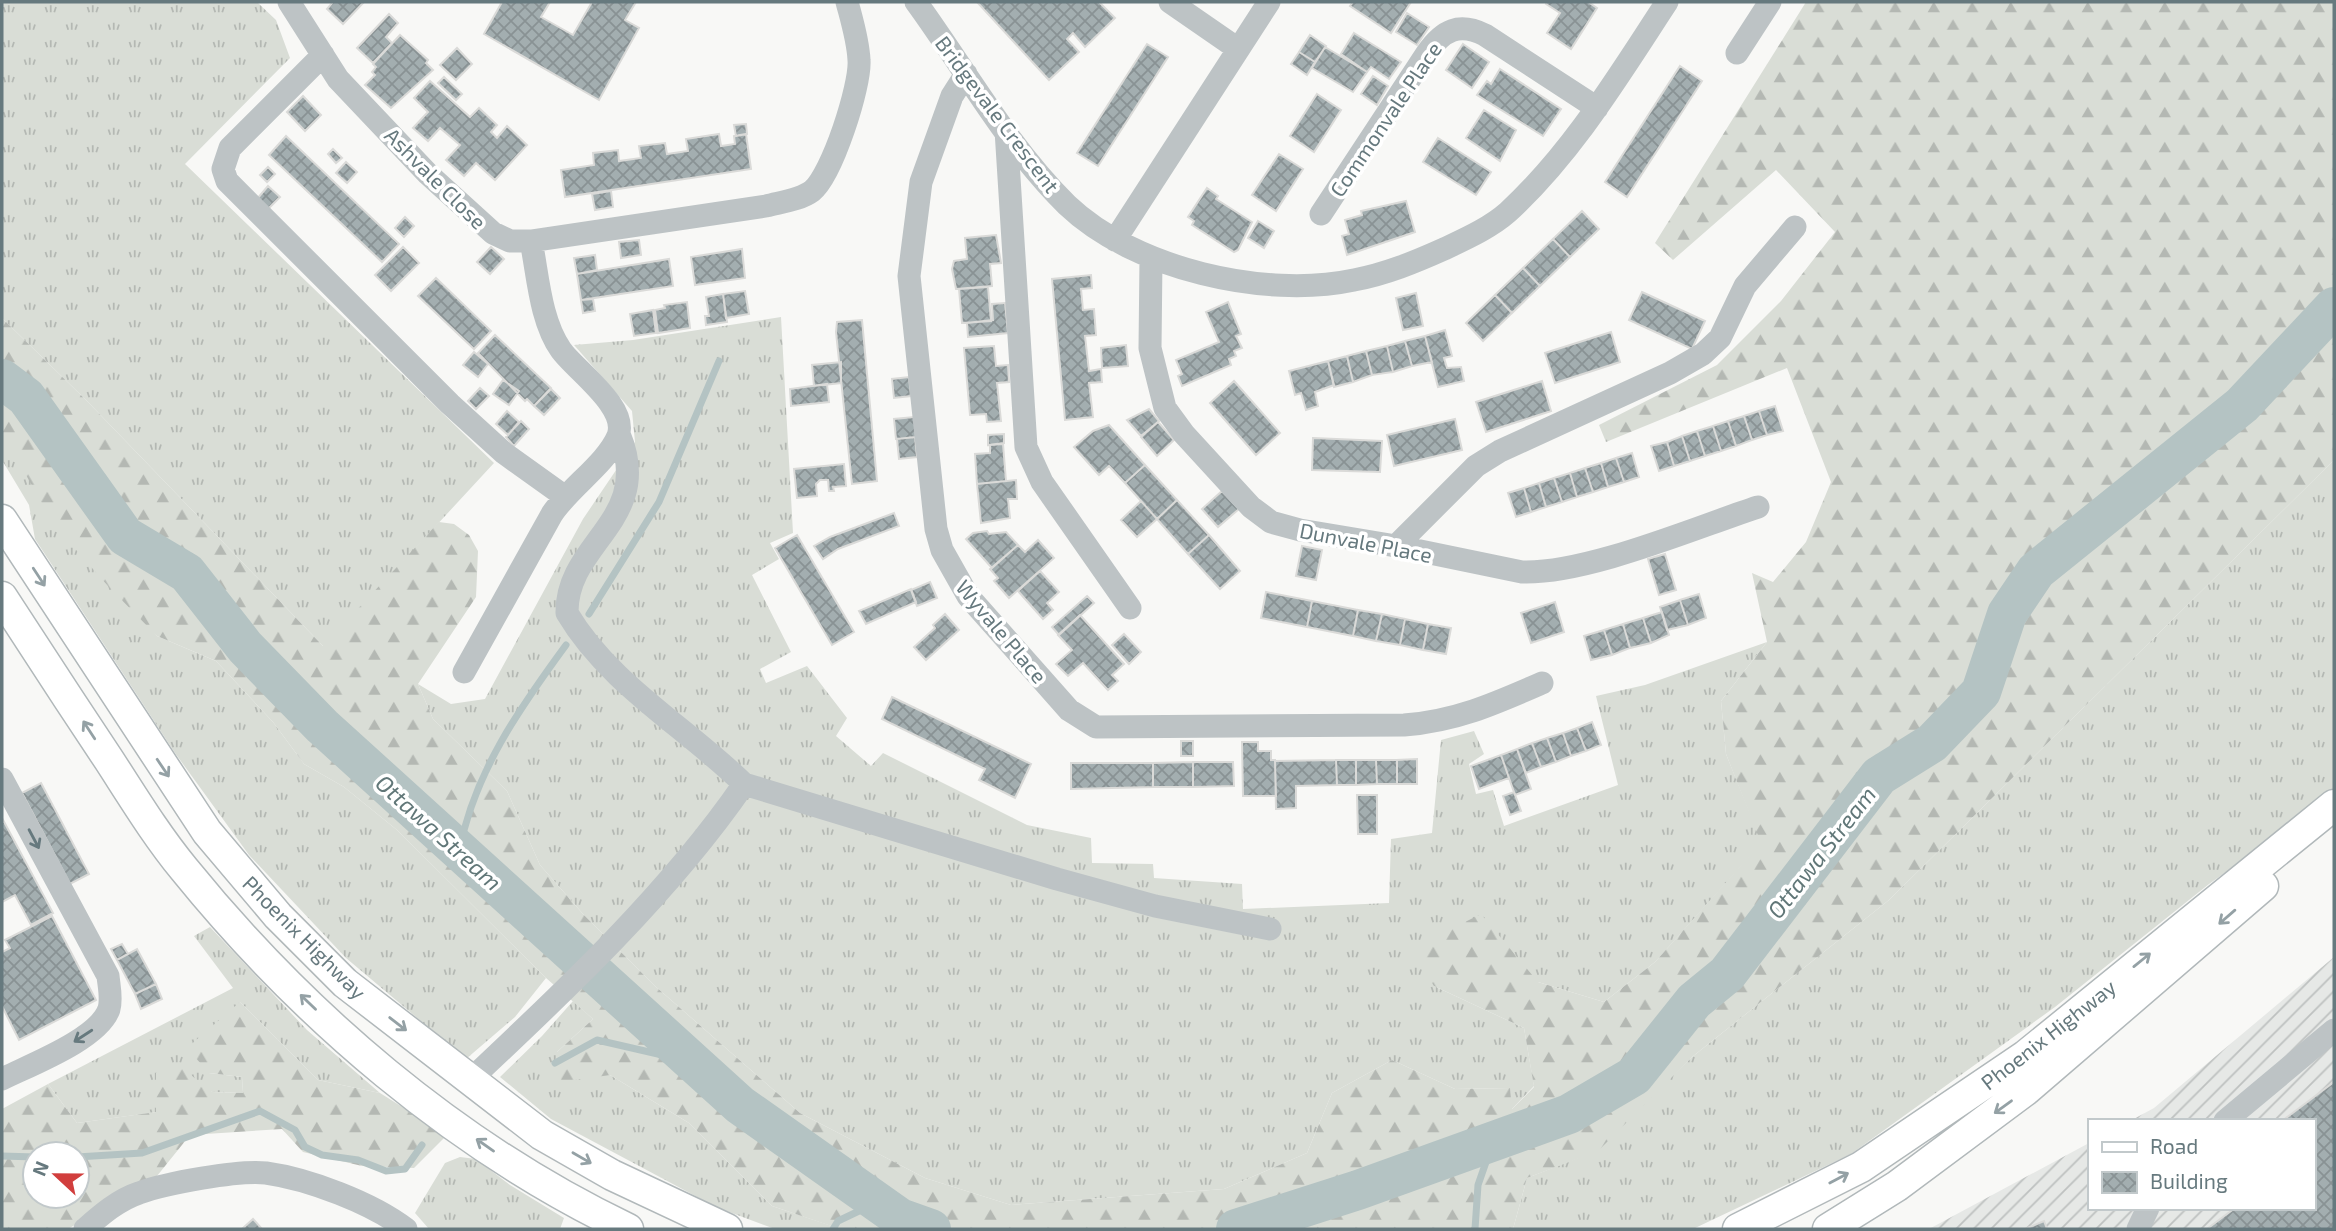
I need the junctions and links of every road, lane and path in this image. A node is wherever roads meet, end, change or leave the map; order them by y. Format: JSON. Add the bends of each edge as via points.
{"nodes":[{"id":1,"x":289,"y":2,"type":"edge"},
{"id":2,"x":847,"y":2,"type":"edge"},
{"id":3,"x":916,"y":2,"type":"edge"},
{"id":4,"x":1170,"y":2,"type":"edge"},
{"id":5,"x":1269,"y":2,"type":"edge"},
{"id":6,"x":1667,"y":2,"type":"edge"},
{"id":7,"x":1770,"y":2,"type":"edge"},
{"id":8,"x":1238,"y":49,"type":"junction"},
{"id":9,"x":1737,"y":53,"type":"dead end"},
{"id":10,"x":323,"y":55,"type":"junction"},
{"id":11,"x":966,"y":74,"type":"junction"},
{"id":12,"x":1597,"y":108,"type":"junction"},
{"id":13,"x":1006,"y":130,"type":"junction"},
{"id":14,"x":1321,"y":214,"type":"dead end"},
{"id":15,"x":1795,"y":227,"type":"dead end"},
{"id":16,"x":1115,"y":240,"type":"junction"},
{"id":17,"x":531,"y":241,"type":"junction"},
{"id":18,"x":1151,"y":259,"type":"junction"},
{"id":19,"x":619,"y":434,"type":"junction"},
{"id":20,"x":564,"y":496,"type":"junction"},
{"id":21,"x":1758,"y":507,"type":"dead end"},
{"id":22,"x":2,"y":520,"type":"edge"},
{"id":23,"x":1396,"y":545,"type":"junction"},
{"id":24,"x":2,"y":597,"type":"edge"},
{"id":25,"x":1130,"y":608,"type":"dead end"},
{"id":26,"x":464,"y":672,"type":"dead end"},
{"id":27,"x":1542,"y":683,"type":"dead end"},
{"id":28,"x":2,"y":779,"type":"edge"},
{"id":29,"x":744,"y":784,"type":"junction"},
{"id":30,"x":2334,"y":805,"type":"edge"},
{"id":31,"x":2334,"y":824,"type":"edge"},
{"id":32,"x":1270,"y":929,"type":"dead end"},
{"id":33,"x":2334,"y":1030,"type":"edge"},
{"id":34,"x":2,"y":1079,"type":"edge"},
{"id":35,"x":470,"y":1080,"type":"junction"},
{"id":36,"x":2227,"y":1119,"type":"edge"},
{"id":37,"x":2147,"y":1210,"type":"edge"},
{"id":38,"x":1831,"y":1228,"type":"edge"},
{"id":39,"x":85,"y":1229,"type":"edge"},
{"id":40,"x":406,"y":1229,"type":"edge"},
{"id":41,"x":628,"y":1229,"type":"edge"},
{"id":42,"x":727,"y":1229,"type":"edge"},
{"id":43,"x":1738,"y":1229,"type":"edge"},
{"id":44,"x":2138,"y":1229,"type":"edge"}],
"edges":[{"from":1,"to":10,"type":"street","name":"Ashvale Close"},
{"from":2,"to":17,"type":"street","name":"Ashvale Close","via":[[860,62],[856,88],[824,176],[814,190],[766,206]]},
{"from":3,"to":11,"type":"street","name":"Bridgevale Crescent"},
{"from":4,"to":8,"type":"street"},
{"from":5,"to":8,"type":"street"},
{"from":6,"to":12,"type":"street","name":"Bridgevale Crescent"},
{"from":7,"to":9,"type":"street"},
{"from":8,"to":16,"type":"street"},
{"from":10,"to":17,"type":"street","name":"Ashvale Close","via":[[338,79],[476,219],[510,241]]},
{"from":10,"to":20,"type":"street","via":[[230,148],[223,170],[226,181],[450,404],[504,453]]},
{"from":11,"to":13,"type":"street","name":"Bridgevale Crescent"},
{"from":11,"to":27,"type":"street","name":"Wyvale Place","via":[[952,96],[921,182],[909,276],[936,528],[946,560],[968,596],[1069,710],[1096,727],[1404,725],[1441,722]]},
{"from":12,"to":14,"type":"street","name":"Commonvale Place","via":[[1485,34],[1455,28],[1439,36],[1427,52]]},
{"from":12,"to":18,"type":"street","name":"Bridgevale Crescent","via":[[1554,164],[1506,214],[1412,264],[1353,281],[1295,285],[1231,279]]},
{"from":13,"to":16,"type":"street","name":"Bridgevale Crescent","via":[[1032,167],[1069,206]]},
{"from":13,"to":25,"type":"street","via":[[1026,447],[1042,482]]},
{"from":15,"to":23,"type":"street","via":[[1745,286],[1720,338],[1703,354],[1500,451],[1476,466]]},
{"from":16,"to":18,"type":"street","name":"Bridgevale Crescent"},
{"from":17,"to":19,"type":"street","via":[[548,323],[560,349],[610,405]]},
{"from":18,"to":23,"type":"street","name":"Dunvale Place","via":[[1150,348],[1165,408],[1184,434],[1237,494],[1271,522]]},
{"from":19,"to":20,"type":"street","via":[[606,454]]},
{"from":19,"to":29,"type":"street","via":[[629,462],[623,500],[573,582],[567,613],[635,691]]},
{"from":20,"to":26,"type":"street"},
{"from":21,"to":23,"type":"street","name":"Dunvale Place","via":[[1617,553],[1540,572]]},
{"from":22,"to":35,"type":"main road","name":"Phoenix Highway","one_way":true,"via":[[207,832],[278,916],[345,983]]},
{"from":41,"to":24,"type":"main road","name":"Phoenix Highway","one_way":true,"via":[[530,1176],[406,1088],[327,1021],[249,945],[168,847]]},
{"from":28,"to":34,"type":"street","one_way":true,"via":[[108,976],[110,994],[109,1009],[86,1035]]},
{"from":29,"to":32,"type":"street","via":[[1081,885]]},
{"from":29,"to":35,"type":"street","via":[[695,848],[545,1009]]},
{"from":43,"to":30,"type":"main road","name":"Phoenix Highway","one_way":true,"via":[[1861,1167],[2025,1056]]},
{"from":31,"to":38,"type":"main road","name":"Phoenix Highway","one_way":true,"via":[[2026,1090],[1897,1186]]},
{"from":33,"to":36,"type":"street"},
{"from":35,"to":42,"type":"main road","name":"Phoenix Highway","one_way":true,"via":[[542,1135]]},
{"from":37,"to":44,"type":"street"},
{"from":39,"to":40,"type":"street","via":[[138,1193],[264,1173],[376,1210]]}]}
